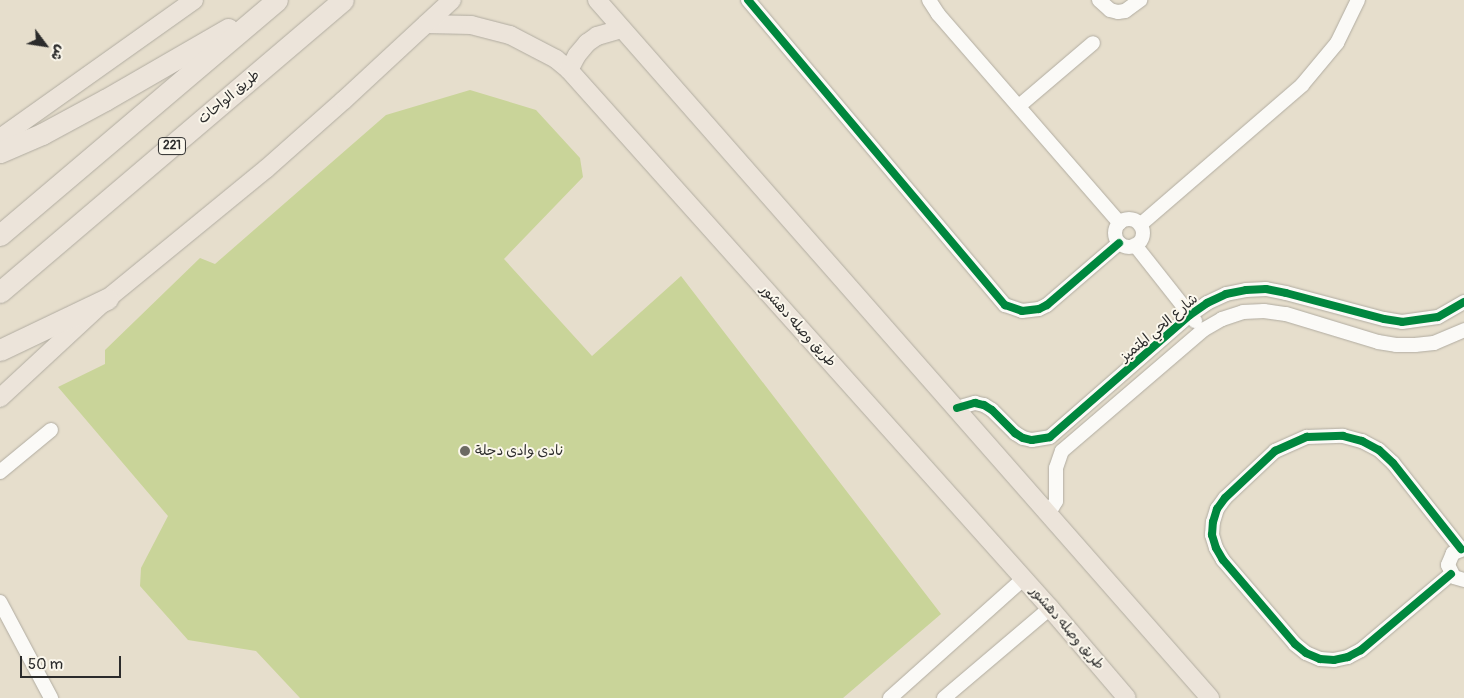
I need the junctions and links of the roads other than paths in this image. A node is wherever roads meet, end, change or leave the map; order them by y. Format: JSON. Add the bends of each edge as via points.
{"nodes":[{"id":1,"x":194,"y":0,"type":"edge"},
{"id":2,"x":343,"y":0,"type":"edge"},
{"id":3,"x":452,"y":0,"type":"edge"},
{"id":4,"x":597,"y":0,"type":"edge"},
{"id":5,"x":748,"y":0,"type":"edge"},
{"id":6,"x":929,"y":0,"type":"edge"},
{"id":7,"x":1099,"y":0,"type":"edge"},
{"id":8,"x":1140,"y":0,"type":"edge"},
{"id":9,"x":1358,"y":0,"type":"edge"},
{"id":10,"x":274,"y":2,"type":"edge"},
{"id":11,"x":426,"y":24,"type":"junction"},
{"id":12,"x":621,"y":29,"type":"junction"},
{"id":13,"x":1093,"y":43,"type":"dead end"},
{"id":14,"x":569,"y":70,"type":"junction"},
{"id":15,"x":1019,"y":106,"type":"junction"},
{"id":16,"x":0,"y":138,"type":"edge"},
{"id":17,"x":0,"y":152,"type":"edge"},
{"id":18,"x":1120,"y":223,"type":"junction"},
{"id":19,"x":1140,"y":225,"type":"junction"},
{"id":20,"x":0,"y":235,"type":"edge"},
{"id":21,"x":1118,"y":243,"type":"junction"},
{"id":22,"x":1135,"y":245,"type":"junction"},
{"id":23,"x":0,"y":292,"type":"edge"},
{"id":24,"x":107,"y":299,"type":"junction"},
{"id":25,"x":1319,"y":301,"type":"junction"},
{"id":26,"x":1464,"y":302,"type":"edge"},
{"id":27,"x":1190,"y":315,"type":"junction"},
{"id":28,"x":1314,"y":322,"type":"junction"},
{"id":29,"x":1202,"y":330,"type":"junction"},
{"id":30,"x":1464,"y":330,"type":"edge"},
{"id":31,"x":0,"y":350,"type":"edge"},
{"id":32,"x":0,"y":398,"type":"edge"},
{"id":33,"x":957,"y":408,"type":"junction"},
{"id":34,"x":51,"y":430,"type":"dead end"},
{"id":35,"x":1050,"y":437,"type":"junction"},
{"id":36,"x":1062,"y":451,"type":"junction"},
{"id":37,"x":0,"y":472,"type":"edge"},
{"id":38,"x":1049,"y":513,"type":"junction"},
{"id":39,"x":1462,"y":549,"type":"edge"},
{"id":40,"x":1451,"y":574,"type":"junction"},
{"id":41,"x":1024,"y":578,"type":"junction"},
{"id":42,"x":1464,"y":580,"type":"edge"},
{"id":43,"x":0,"y":602,"type":"edge"},
{"id":44,"x":1050,"y":608,"type":"junction"},
{"id":45,"x":51,"y":698,"type":"edge"},
{"id":46,"x":890,"y":698,"type":"edge"},
{"id":47,"x":944,"y":698,"type":"edge"},
{"id":48,"x":1127,"y":698,"type":"edge"},
{"id":49,"x":1210,"y":698,"type":"edge"}],
"edges":[{"from":1,"to":16,"type":"main road"},
{"from":2,"to":23,"type":"highway","name":"طريق الواحات","number":"221"},
{"from":3,"to":11,"type":"main road"},
{"from":4,"to":12,"type":"main road"},
{"from":5,"to":21,"type":"street","via":[[1005,305],[1022,311],[1039,310]]},
{"from":6,"to":15,"type":"street"},
{"from":7,"to":8,"type":"street","via":[[1110,10],[1118,12]]},
{"from":9,"to":19,"type":"street","via":[[1338,43],[1302,85]]},
{"from":10,"to":17,"type":"highway","via":[[105,100],[42,134]]},
{"from":10,"to":20,"type":"highway"},
{"from":11,"to":14,"type":"main road","name":"طريق وصله دهشور","via":[[471,25],[510,35]]},
{"from":11,"to":24,"type":"main road","via":[[266,169]]},
{"from":12,"to":14,"type":"main road","via":[[597,36],[587,43]]},
{"from":12,"to":33,"type":"main road"},
{"from":13,"to":15,"type":"street"},
{"from":14,"to":41,"type":"main road","name":"طريق وصله دهشور"},
{"from":15,"to":18,"type":"street"},
{"from":18,"to":19,"type":"street","via":[[1128,219]]},
{"from":18,"to":21,"type":"street","via":[[1115,232]]},
{"from":19,"to":22,"type":"street","via":[[1142,236]]},
{"from":21,"to":22,"type":"street"},
{"from":22,"to":27,"type":"street"},
{"from":24,"to":31,"type":"highway"},
{"from":24,"to":32,"type":"main road"},
{"from":25,"to":26,"type":"street","name":"شارع الحي المتميز","via":[[1402,322],[1438,317]]},
{"from":25,"to":27,"type":"street","name":"شارع الحي المتميز","via":[[1266,289],[1246,290],[1226,294]]},
{"from":25,"to":28,"type":"street"},
{"from":27,"to":29,"type":"street"},
{"from":27,"to":35,"type":"street","name":"شارع الحي المتميز"},
{"from":28,"to":29,"type":"street","via":[[1264,310],[1242,312]]},
{"from":28,"to":30,"type":"street","via":[[1396,345],[1434,343]]},
{"from":29,"to":36,"type":"street"},
{"from":33,"to":35,"type":"street","via":[[975,403],[984,405],[1023,438]]},
{"from":33,"to":38,"type":"main road"},
{"from":34,"to":37,"type":"street"},
{"from":35,"to":36,"type":"street"},
{"from":36,"to":38,"type":"street","via":[[1056,468],[1056,501]]},
{"from":38,"to":49,"type":"main road"},
{"from":39,"to":40,"type":"street","via":[[1453,553],[1449,561]]},
{"from":39,"to":40,"type":"street","via":[[1393,463],[1370,446],[1344,436],[1307,437],[1274,451],[1225,498],[1213,522],[1212,535],[1223,560],[1295,644],[1320,659],[1348,657],[1361,650]]},
{"from":40,"to":42,"type":"street"},
{"from":41,"to":44,"type":"main road","name":"طريق وصله دهشور"},
{"from":41,"to":46,"type":"street"},
{"from":43,"to":45,"type":"street"},
{"from":44,"to":47,"type":"street"},
{"from":44,"to":48,"type":"main road","name":"طريق وصله دهشور"}]}
